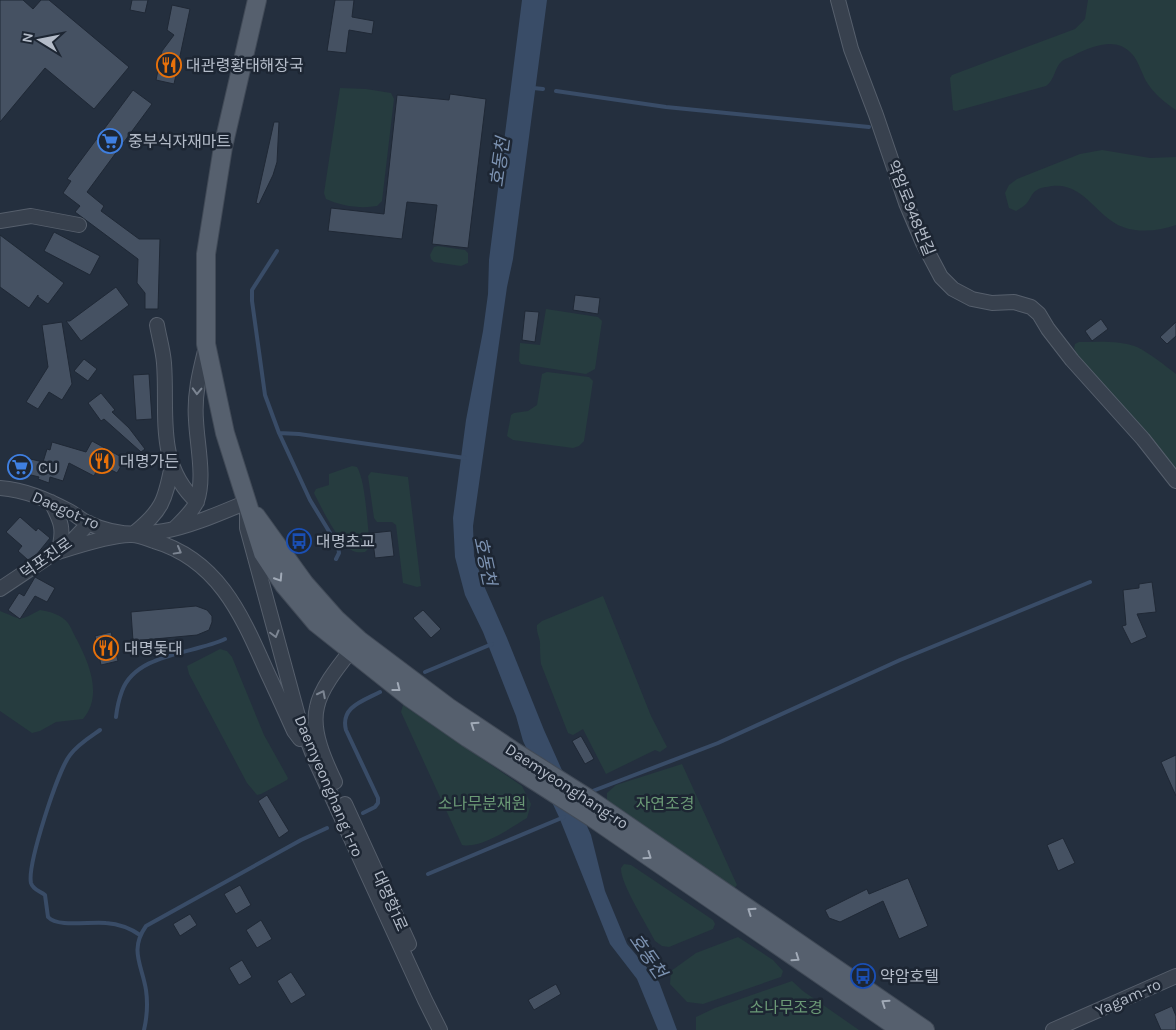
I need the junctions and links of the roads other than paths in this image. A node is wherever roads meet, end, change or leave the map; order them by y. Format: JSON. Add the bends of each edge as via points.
{"nodes":[{"id":1,"x":256,"y":0,"type":"edge"},
{"id":2,"x":838,"y":0,"type":"edge"},
{"id":3,"x":0,"y":221,"type":"edge"},
{"id":4,"x":79,"y":225,"type":"dead end"},
{"id":5,"x":157,"y":325,"type":"dead end"},
{"id":6,"x":206,"y":344,"type":"junction"},
{"id":7,"x":172,"y":465,"type":"junction"},
{"id":8,"x":1176,"y":481,"type":"edge"},
{"id":9,"x":0,"y":488,"type":"edge"},
{"id":10,"x":51,"y":502,"type":"junction"},
{"id":11,"x":197,"y":502,"type":"junction"},
{"id":12,"x":246,"y":502,"type":"junction"},
{"id":13,"x":89,"y":523,"type":"junction"},
{"id":14,"x":173,"y":530,"type":"junction"},
{"id":15,"x":132,"y":535,"type":"junction"},
{"id":16,"x":58,"y":552,"type":"junction"},
{"id":17,"x":0,"y":589,"type":"edge"},
{"id":18,"x":355,"y":646,"type":"junction"},
{"id":19,"x":315,"y":760,"type":"junction"},
{"id":20,"x":1176,"y":976,"type":"edge"},
{"id":21,"x":440,"y":1030,"type":"edge"},
{"id":22,"x":444,"y":1030,"type":"edge"},
{"id":23,"x":901,"y":1030,"type":"edge"},
{"id":24,"x":925,"y":1030,"type":"edge"},
{"id":25,"x":1053,"y":1030,"type":"edge"}],
"edges":[{"from":1,"to":6,"type":"main road","name":"Daemyeonghang-ro","via":[[224,148],[206,254]]},
{"from":2,"to":8,"type":"street","name":"약암로948번길","via":[[851,49],[906,203],[941,277],[953,289],[972,299],[992,303],[1014,302],[1035,310],[1077,366]]},
{"from":3,"to":4,"type":"street","via":[[30,216]]},
{"from":5,"to":7,"type":"street","via":[[164,361],[166,440]]},
{"from":6,"to":11,"type":"street","one_way":true,"via":[[197,384]]},
{"from":6,"to":12,"type":"main road","name":"Daemyeonghang-ro","via":[[224,433]]},
{"from":7,"to":11,"type":"street","via":[[186,492]]},
{"from":7,"to":15,"type":"street","via":[[162,506]]},
{"from":9,"to":10,"type":"street","name":"Daegot-ro","via":[[17,490]]},
{"from":10,"to":13,"type":"street","name":"Daegot-ro"},
{"from":10,"to":16,"type":"street","via":[[62,529]]},
{"from":11,"to":14,"type":"street"},
{"from":12,"to":14,"type":"street","name":"Daegot-ro"},
{"from":12,"to":18,"type":"main road","name":"Daemyeonghang-ro"},
{"from":12,"to":19,"type":"street","name":"Daemyeonghang 1-ro","one_way":true,"via":[[246,528],[298,716]]},
{"from":13,"to":15,"type":"street","name":"Daegot-ro"},
{"from":13,"to":16,"type":"street","name":"덕포진로"},
{"from":14,"to":15,"type":"street","name":"Daegot-ro"},
{"from":15,"to":16,"type":"street","via":[[89,542]]},
{"from":15,"to":19,"type":"street","one_way":true,"via":[[179,551],[206,570],[227,594],[246,624],[294,731]]},
{"from":16,"to":17,"type":"street","name":"덕포진로"},
{"from":22,"to":18,"type":"street","name":"대명항1로","one_way":true,"via":[[425,978],[330,772],[317,733],[317,706],[329,682]]},
{"from":18,"to":23,"type":"main road","name":"Daemyeonghang-ro","one_way":true,"via":[[409,697],[593,818]]},
{"from":24,"to":18,"type":"main road","name":"Daemyeonghang-ro","one_way":true,"via":[[586,797]]},
{"from":19,"to":21,"type":"street","name":"Daemyeonghang 1-ro"},
{"from":20,"to":25,"type":"street","name":"Yagam-ro"}]}
